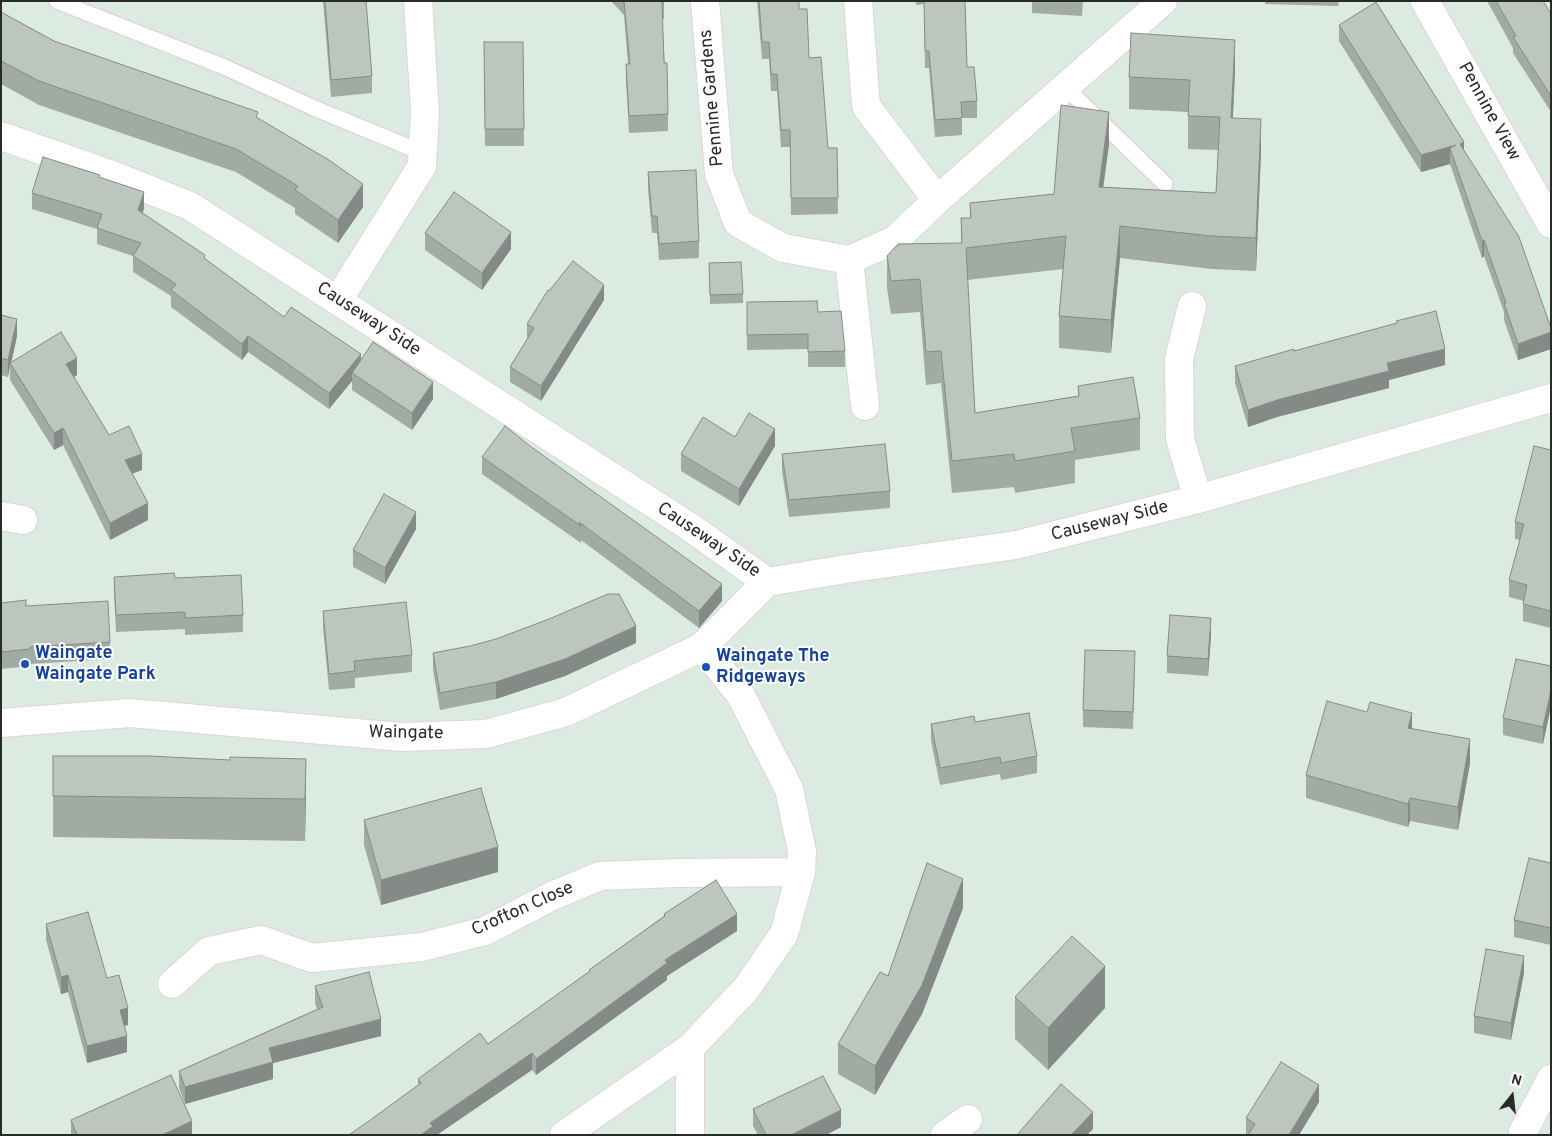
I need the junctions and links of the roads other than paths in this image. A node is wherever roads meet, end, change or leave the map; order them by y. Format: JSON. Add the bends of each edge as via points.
{"nodes":[{"id":1,"x":57,"y":1,"type":"edge"},
{"id":2,"x":418,"y":1,"type":"edge"},
{"id":3,"x":705,"y":1,"type":"edge"},
{"id":4,"x":858,"y":1,"type":"edge"},
{"id":5,"x":1163,"y":1,"type":"edge"},
{"id":6,"x":1425,"y":1,"type":"edge"},
{"id":7,"x":1065,"y":88,"type":"junction"},
{"id":8,"x":1,"y":136,"type":"edge"},
{"id":9,"x":423,"y":154,"type":"junction"},
{"id":10,"x":1165,"y":184,"type":"dead end"},
{"id":11,"x":938,"y":200,"type":"junction"},
{"id":12,"x":1551,"y":224,"type":"edge"},
{"id":13,"x":849,"y":260,"type":"junction"},
{"id":14,"x":338,"y":300,"type":"junction"},
{"id":15,"x":1192,"y":306,"type":"dead end"},
{"id":16,"x":1551,"y":398,"type":"edge"},
{"id":17,"x":865,"y":406,"type":"dead end"},
{"id":18,"x":1198,"y":499,"type":"junction"},
{"id":19,"x":767,"y":582,"type":"junction"},
{"id":20,"x":702,"y":648,"type":"junction"},
{"id":21,"x":1,"y":723,"type":"edge"},
{"id":22,"x":801,"y":872,"type":"junction"},
{"id":23,"x":172,"y":984,"type":"dead end"},
{"id":24,"x":690,"y":1048,"type":"junction"},
{"id":25,"x":1551,"y":1079,"type":"edge"},
{"id":26,"x":968,"y":1119,"type":"dead end"},
{"id":27,"x":1524,"y":1132,"type":"dead end"},
{"id":28,"x":564,"y":1135,"type":"edge"},
{"id":29,"x":690,"y":1135,"type":"edge"},
{"id":30,"x":945,"y":1135,"type":"edge"}],
"edges":[{"from":1,"to":9,"type":"lane","via":[[222,66]]},
{"from":2,"to":9,"type":"street","via":[[425,112]]},
{"from":3,"to":13,"type":"street","name":"Pennine Gardens","via":[[718,174],[738,223],[783,248]]},
{"from":4,"to":11,"type":"street","via":[[866,106]]},
{"from":5,"to":7,"type":"street"},
{"from":6,"to":12,"type":"street","name":"Pennine View"},
{"from":7,"to":10,"type":"lane"},
{"from":7,"to":11,"type":"street"},
{"from":8,"to":14,"type":"street","name":"Causeway Side","via":[[190,206]]},
{"from":9,"to":14,"type":"street","via":[[422,166]]},
{"from":11,"to":13,"type":"street","via":[[896,240]]},
{"from":13,"to":17,"type":"street"},
{"from":14,"to":19,"type":"street","name":"Causeway Side","via":[[690,527]]},
{"from":15,"to":18,"type":"street","via":[[1179,359],[1180,439]]},
{"from":16,"to":18,"type":"street","name":"Causeway Side"},
{"from":18,"to":19,"type":"street","name":"Causeway Side","via":[[1016,545]]},
{"from":19,"to":20,"type":"street","name":"Waingate"},
{"from":20,"to":21,"type":"street","name":"Waingate","via":[[566,712],[486,734],[402,737],[130,713]]},
{"from":20,"to":22,"type":"street","via":[[740,694],[789,789],[802,851]]},
{"from":22,"to":23,"type":"street","name":"Crofton Close","via":[[600,876],[484,931],[422,947],[312,958],[261,940],[210,951]]},
{"from":22,"to":24,"type":"street","via":[[784,934],[746,989]]},
{"from":24,"to":28,"type":"street"},
{"from":24,"to":29,"type":"street"},
{"from":25,"to":27,"type":"street"},
{"from":26,"to":30,"type":"street"}]}
